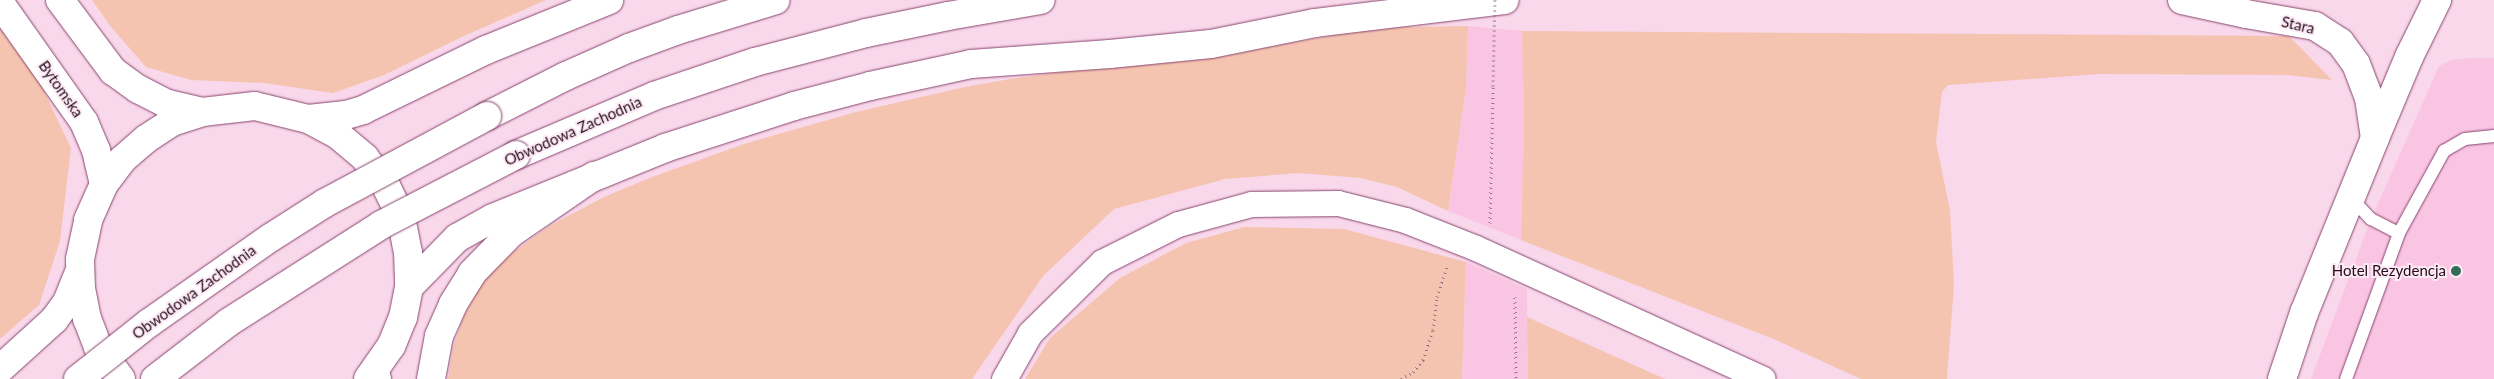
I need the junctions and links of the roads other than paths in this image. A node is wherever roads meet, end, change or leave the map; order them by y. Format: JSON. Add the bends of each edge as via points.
{"nodes":[{"id":1,"x":60,"y":0,"type":"edge"},
{"id":2,"x":609,"y":0,"type":"edge"},
{"id":3,"x":776,"y":0,"type":"edge"},
{"id":4,"x":1041,"y":0,"type":"edge"},
{"id":5,"x":1505,"y":0,"type":"edge"},
{"id":6,"x":2182,"y":0,"type":"edge"},
{"id":7,"x":2437,"y":0,"type":"edge"},
{"id":8,"x":0,"y":2,"type":"edge"},
{"id":9,"x":202,"y":112,"type":"junction"},
{"id":10,"x":308,"y":119,"type":"junction"},
{"id":11,"x":2494,"y":136,"type":"edge"},
{"id":12,"x":2375,"y":138,"type":"junction"},
{"id":13,"x":594,"y":176,"type":"junction"},
{"id":14,"x":104,"y":184,"type":"junction"},
{"id":15,"x":2355,"y":188,"type":"junction"},
{"id":16,"x":2399,"y":233,"type":"junction"},
{"id":17,"x":80,"y":259,"type":"junction"},
{"id":18,"x":409,"y":287,"type":"junction"},
{"id":19,"x":0,"y":369,"type":"edge"},
{"id":20,"x":373,"y":377,"type":"edge"},
{"id":21,"x":78,"y":379,"type":"edge"},
{"id":22,"x":121,"y":379,"type":"edge"},
{"id":23,"x":155,"y":379,"type":"edge"},
{"id":24,"x":431,"y":379,"type":"edge"},
{"id":25,"x":1004,"y":379,"type":"edge"},
{"id":26,"x":1763,"y":379,"type":"edge"},
{"id":27,"x":2282,"y":379,"type":"edge"},
{"id":28,"x":2346,"y":379,"type":"edge"}],
"edges":[{"from":1,"to":9,"type":"main road","via":[[113,71],[138,89],[168,104]]},
{"from":2,"to":10,"type":"main road","via":[[486,50],[363,110]]},
{"from":3,"to":21,"type":"main road","name":"Obwodowa Zachodnia","bridge":true,"via":[[628,48],[487,116],[325,203],[194,290]]},
{"from":4,"to":23,"type":"main road","name":"Obwodowa Zachodnia","bridge":true,"via":[[884,29],[755,62],[654,96],[516,155],[381,225],[229,322]]},
{"from":5,"to":13,"type":"main road","via":[[1315,23],[1211,44],[971,64],[794,106],[665,148]]},
{"from":6,"to":12,"type":"main road","name":"Stara","via":[[2314,26],[2340,42],[2356,64],[2369,98]]},
{"from":7,"to":12,"type":"main road"},
{"from":8,"to":14,"type":"main road","name":"Bytomska","via":[[84,122],[96,150]]},
{"from":9,"to":10,"type":"main road","via":[[256,106]]},
{"from":9,"to":14,"type":"main road","via":[[172,122],[146,138],[123,159]]},
{"from":10,"to":18,"type":"main road","via":[[338,136],[365,158],[386,186],[401,218],[408,252]]},
{"from":11,"to":16,"type":"lane","via":[[2465,140],[2444,151]]},
{"from":12,"to":15,"type":"main road"},
{"from":13,"to":18,"type":"main road","via":[[473,228],[436,257]]},
{"from":13,"to":24,"type":"main road","via":[[511,233],[472,272],[439,336]]},
{"from":14,"to":17,"type":"main road","via":[[88,220]]},
{"from":15,"to":16,"type":"lane","via":[[2355,202],[2371,219]]},
{"from":15,"to":27,"type":"main road","via":[[2304,313]]},
{"from":16,"to":28,"type":"lane"},
{"from":17,"to":19,"type":"main road","via":[[78,279],[67,302],[39,335]]},
{"from":17,"to":22,"type":"main road","via":[[87,319],[98,347]]},
{"from":18,"to":20,"type":"main road","via":[[403,317]]},
{"from":25,"to":26,"type":"street","via":[[1030,333],[1102,262],[1178,224],[1252,204],[1338,203],[1405,220],[1459,242]]}]}
